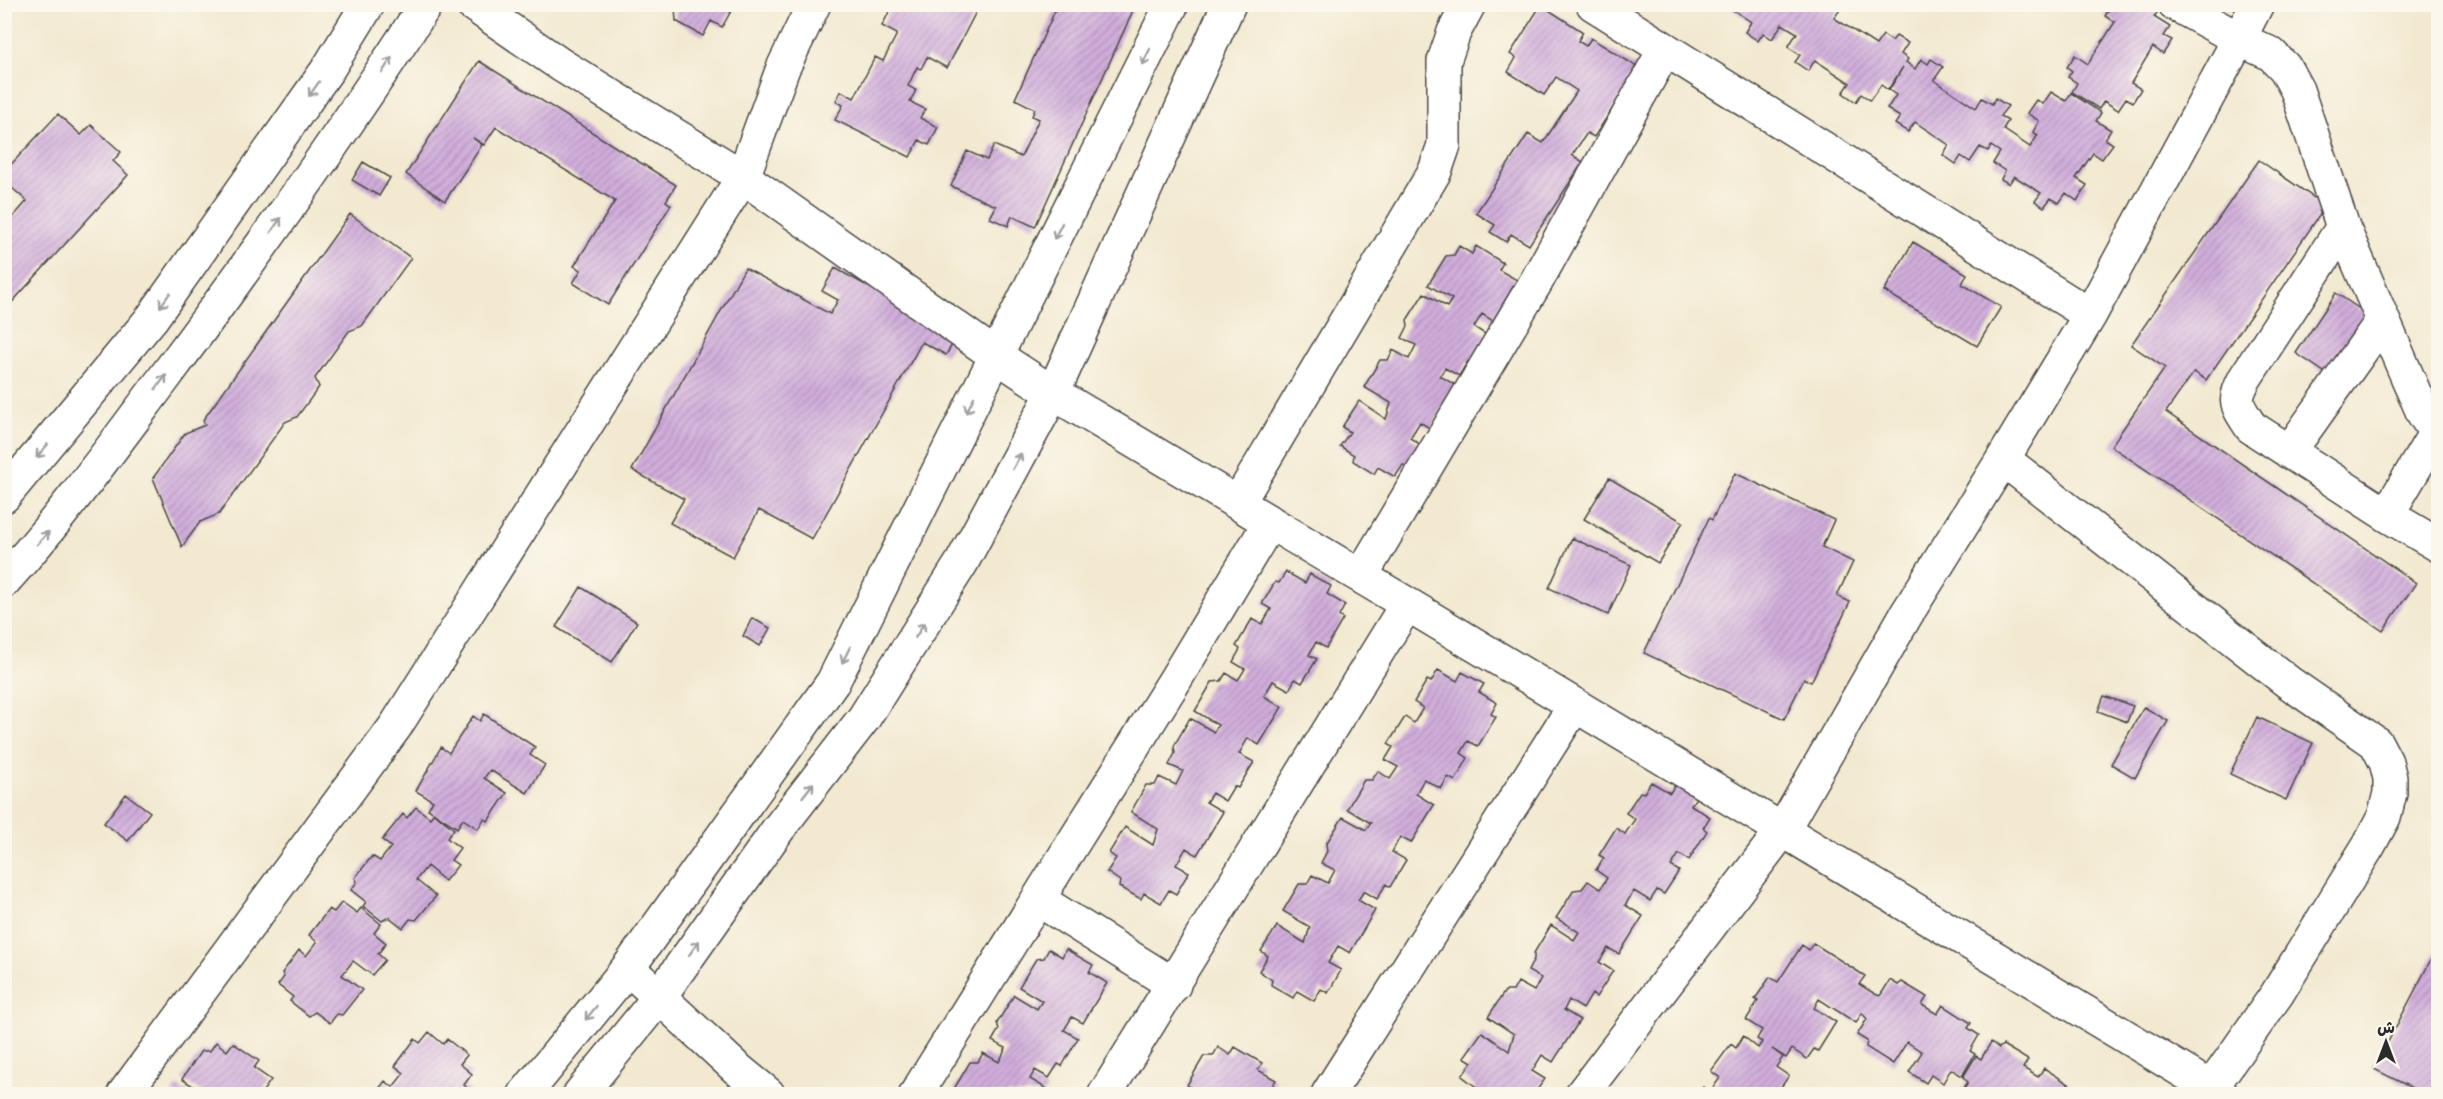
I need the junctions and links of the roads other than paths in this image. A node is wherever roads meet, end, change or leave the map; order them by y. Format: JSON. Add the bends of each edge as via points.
{"nodes":[{"id":1,"x":368,"y":4,"type":"edge"},
{"id":2,"x":426,"y":4,"type":"edge"},
{"id":3,"x":472,"y":4,"type":"edge"},
{"id":4,"x":814,"y":4,"type":"edge"},
{"id":5,"x":1172,"y":4,"type":"edge"},
{"id":6,"x":1229,"y":4,"type":"edge"},
{"id":7,"x":1469,"y":4,"type":"edge"},
{"id":8,"x":1593,"y":4,"type":"edge"},
{"id":9,"x":2175,"y":4,"type":"edge"},
{"id":10,"x":2257,"y":4,"type":"edge"},
{"id":11,"x":2239,"y":39,"type":"junction"},
{"id":12,"x":1665,"y":50,"type":"junction"},
{"id":13,"x":743,"y":177,"type":"junction"},
{"id":14,"x":2343,"y":227,"type":"junction"},
{"id":15,"x":186,"y":270,"type":"junction"},
{"id":16,"x":225,"y":297,"type":"junction"},
{"id":17,"x":2090,"y":315,"type":"junction"},
{"id":18,"x":2382,"y":320,"type":"junction"},
{"id":19,"x":995,"y":356,"type":"junction"},
{"id":20,"x":1053,"y":393,"type":"junction"},
{"id":21,"x":2437,"y":434,"type":"edge"},
{"id":22,"x":2289,"y":452,"type":"junction"},
{"id":23,"x":2003,"y":459,"type":"junction"},
{"id":24,"x":4,"y":496,"type":"edge"},
{"id":25,"x":1238,"y":503,"type":"junction"},
{"id":26,"x":2387,"y":515,"type":"junction"},
{"id":27,"x":1270,"y":522,"type":"junction"},
{"id":28,"x":2439,"y":545,"type":"edge"},
{"id":29,"x":1361,"y":576,"type":"junction"},
{"id":30,"x":4,"y":581,"type":"edge"},
{"id":31,"x":1407,"y":604,"type":"junction"},
{"id":32,"x":1575,"y":705,"type":"junction"},
{"id":33,"x":1782,"y":831,"type":"junction"},
{"id":34,"x":1039,"y":900,"type":"junction"},
{"id":35,"x":628,"y":968,"type":"junction"},
{"id":36,"x":1174,"y":985,"type":"junction"},
{"id":37,"x":660,"y":996,"type":"junction"},
{"id":38,"x":2216,"y":1091,"type":"edge"},
{"id":39,"x":124,"y":1095,"type":"edge"},
{"id":40,"x":525,"y":1095,"type":"edge"},
{"id":41,"x":580,"y":1095,"type":"edge"},
{"id":42,"x":768,"y":1095,"type":"edge"},
{"id":43,"x":916,"y":1095,"type":"edge"},
{"id":44,"x":1105,"y":1095,"type":"edge"},
{"id":45,"x":1328,"y":1095,"type":"edge"},
{"id":46,"x":1582,"y":1095,"type":"edge"}],
"edges":[{"from":1,"to":15,"type":"street","one_way":true,"via":[[328,69]]},
{"from":16,"to":2,"type":"street","one_way":true,"via":[[377,81]]},
{"from":3,"to":13,"type":"street","via":[[561,65]]},
{"from":4,"to":13,"type":"street","via":[[783,68]]},
{"from":5,"to":19,"type":"street","one_way":true},
{"from":6,"to":20,"type":"street"},
{"from":7,"to":25,"type":"street","via":[[1444,61],[1444,145],[1435,171]]},
{"from":8,"to":12,"type":"street"},
{"from":9,"to":11,"type":"street"},
{"from":10,"to":11,"type":"street"},
{"from":11,"to":14,"type":"street","via":[[2271,54],[2285,68],[2297,90]]},
{"from":11,"to":17,"type":"street"},
{"from":12,"to":17,"type":"street"},
{"from":12,"to":29,"type":"street","via":[[1536,282]]},
{"from":13,"to":19,"type":"street"},
{"from":13,"to":39,"type":"street","via":[[395,727]]},
{"from":14,"to":18,"type":"street"},
{"from":14,"to":22,"type":"street","via":[[2237,393],[2237,405],[2251,427]]},
{"from":15,"to":16,"type":"street"},
{"from":15,"to":24,"type":"street","one_way":true,"via":[[152,318]]},
{"from":30,"to":16,"type":"street","one_way":true,"via":[[52,528]]},
{"from":17,"to":23,"type":"street"},
{"from":18,"to":21,"type":"street","via":[[2423,413]]},
{"from":18,"to":22,"type":"street"},
{"from":19,"to":20,"type":"street"},
{"from":19,"to":35,"type":"street","one_way":true,"via":[[832,682]]},
{"from":20,"to":25,"type":"street"},
{"from":37,"to":20,"type":"street","one_way":true,"via":[[779,828],[864,718],[962,562]]},
{"from":21,"to":26,"type":"street"},
{"from":22,"to":26,"type":"street"},
{"from":23,"to":33,"type":"street","via":[[1906,615]]},
{"from":23,"to":38,"type":"street","via":[[2288,682],[2376,743],[2386,762],[2390,793],[2370,846]]},
{"from":25,"to":27,"type":"street"},
{"from":26,"to":28,"type":"street"},
{"from":27,"to":29,"type":"street"},
{"from":27,"to":34,"type":"street"},
{"from":29,"to":31,"type":"street"},
{"from":31,"to":32,"type":"street"},
{"from":31,"to":36,"type":"street"},
{"from":32,"to":33,"type":"street"},
{"from":32,"to":45,"type":"street"},
{"from":33,"to":38,"type":"street"},
{"from":33,"to":46,"type":"street"},
{"from":34,"to":36,"type":"street"},
{"from":34,"to":43,"type":"street"},
{"from":35,"to":37,"type":"street"},
{"from":35,"to":40,"type":"street","one_way":true},
{"from":36,"to":44,"type":"street"},
{"from":37,"to":41,"type":"street"},
{"from":37,"to":42,"type":"street"}]}
